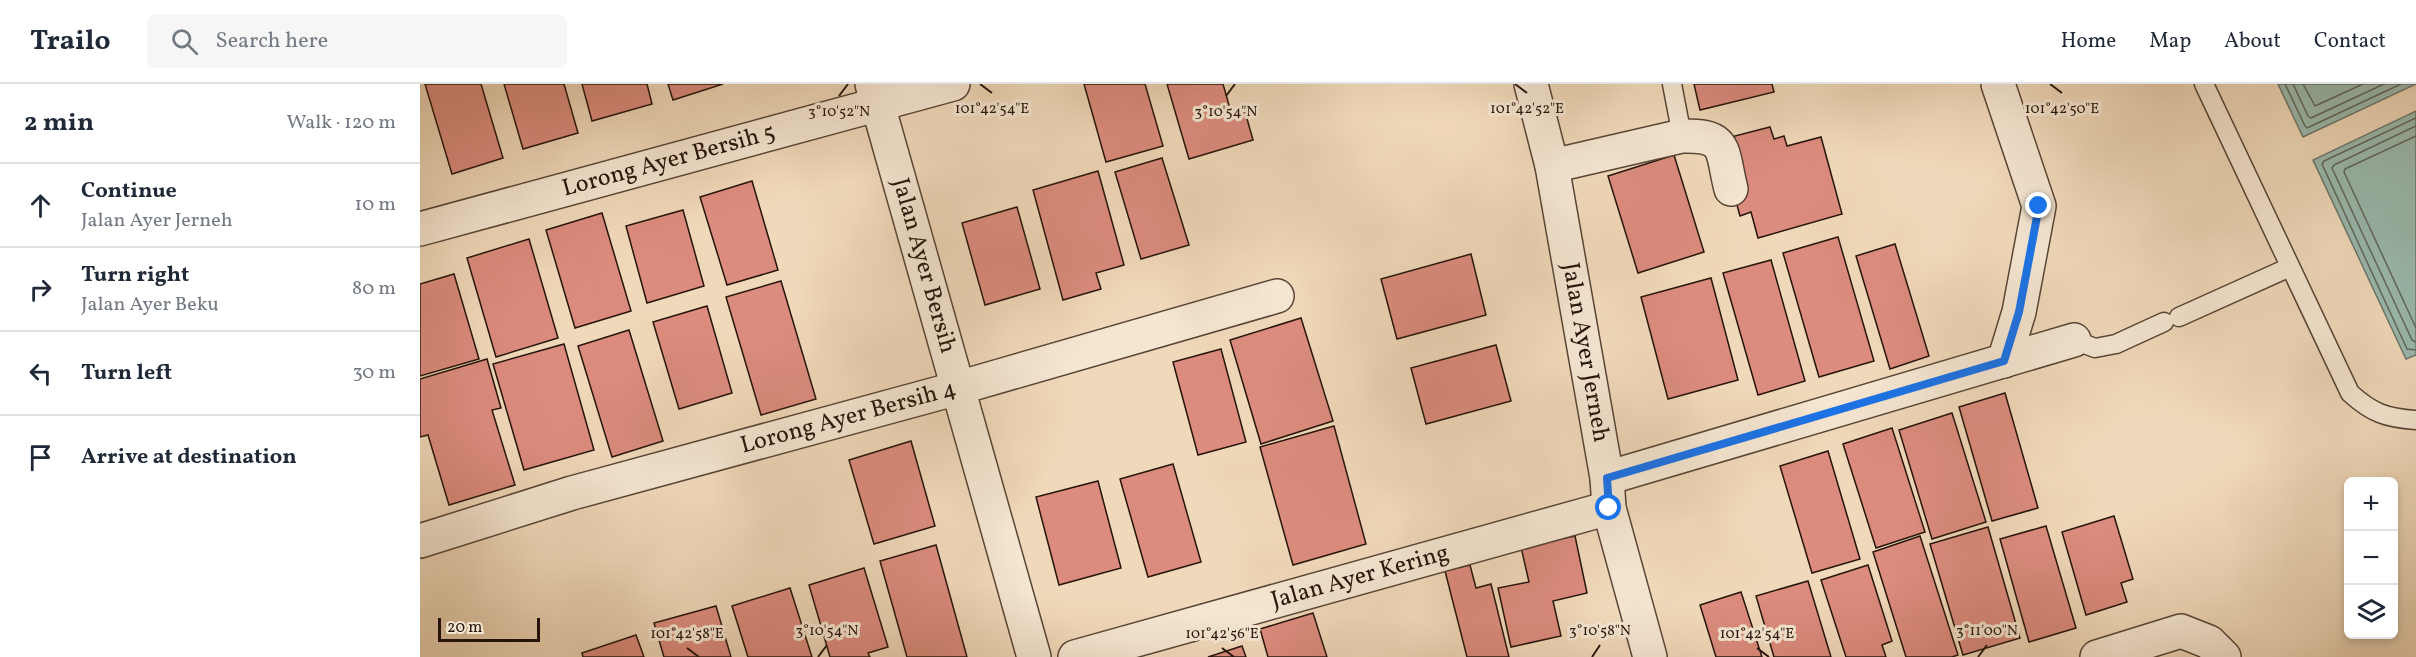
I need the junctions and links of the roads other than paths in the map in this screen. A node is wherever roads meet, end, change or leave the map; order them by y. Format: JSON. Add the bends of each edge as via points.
{"nodes":[{"id":1,"x":953,"y":84,"type":"edge"},
{"id":2,"x":1532,"y":84,"type":"edge"},
{"id":3,"x":1671,"y":84,"type":"edge"},
{"id":4,"x":1998,"y":84,"type":"edge"},
{"id":5,"x":2204,"y":84,"type":"edge"},
{"id":6,"x":875,"y":94,"type":"edge"},
{"id":7,"x":1682,"y":136,"type":"junction"},
{"id":8,"x":1552,"y":166,"type":"junction"},
{"id":9,"x":1731,"y":189,"type":"dead end"},
{"id":10,"x":420,"y":229,"type":"edge"},
{"id":11,"x":2290,"y":267,"type":"junction"},
{"id":12,"x":1277,"y":296,"type":"dead end"},
{"id":13,"x":2074,"y":340,"type":"joint"},
{"id":14,"x":2004,"y":361,"type":"junction"},
{"id":15,"x":958,"y":388,"type":"junction"},
{"id":16,"x":2416,"y":420,"type":"edge"},
{"id":17,"x":1608,"y":493,"type":"junction"},
{"id":18,"x":420,"y":541,"type":"edge"},
{"id":19,"x":1034,"y":657,"type":"edge"},
{"id":20,"x":1075,"y":657,"type":"edge"},
{"id":21,"x":1650,"y":657,"type":"edge"},
{"id":22,"x":2097,"y":657,"type":"edge"},
{"id":23,"x":2224,"y":657,"type":"edge"}],
"edges":[{"from":1,"to":6,"type":"street","name":"Lorong Ayer Bersih 5"},
{"from":2,"to":8,"type":"street","name":"Jalan Ayer Jerneh"},
{"from":3,"to":7,"type":"lane"},
{"from":4,"to":14,"type":"street","via":[[2039,206],[2019,312]]},
{"from":5,"to":11,"type":"lane"},
{"from":6,"to":10,"type":"street","name":"Lorong Ayer Bersih 5"},
{"from":6,"to":15,"type":"street","name":"Jalan Ayer Bersih"},
{"from":7,"to":8,"type":"street"},
{"from":7,"to":9,"type":"street","via":[[1703,135],[1715,140]]},
{"from":8,"to":17,"type":"street","name":"Jalan Ayer Jerneh"},
{"from":11,"to":13,"type":"lane","via":[[2116,344],[2095,348]]},
{"from":11,"to":16,"type":"lane","via":[[2350,393],[2381,415]]},
{"from":12,"to":15,"type":"street","name":"Lorong Ayer Bersih 4"},
{"from":13,"to":14,"type":"street","name":"Jalan Ayer Kering"},
{"from":14,"to":17,"type":"street","name":"Jalan Ayer Kering"},
{"from":15,"to":18,"type":"street","name":"Lorong Ayer Bersih 4","via":[[572,493]]},
{"from":15,"to":19,"type":"street","name":"Jalan Ayer Bersih"},
{"from":17,"to":20,"type":"street","name":"Jalan Ayer Kering"},
{"from":17,"to":21,"type":"street","name":"Jalan Ayer Jerneh"},
{"from":22,"to":23,"type":"street","via":[[2181,631],[2209,642]]}]}
